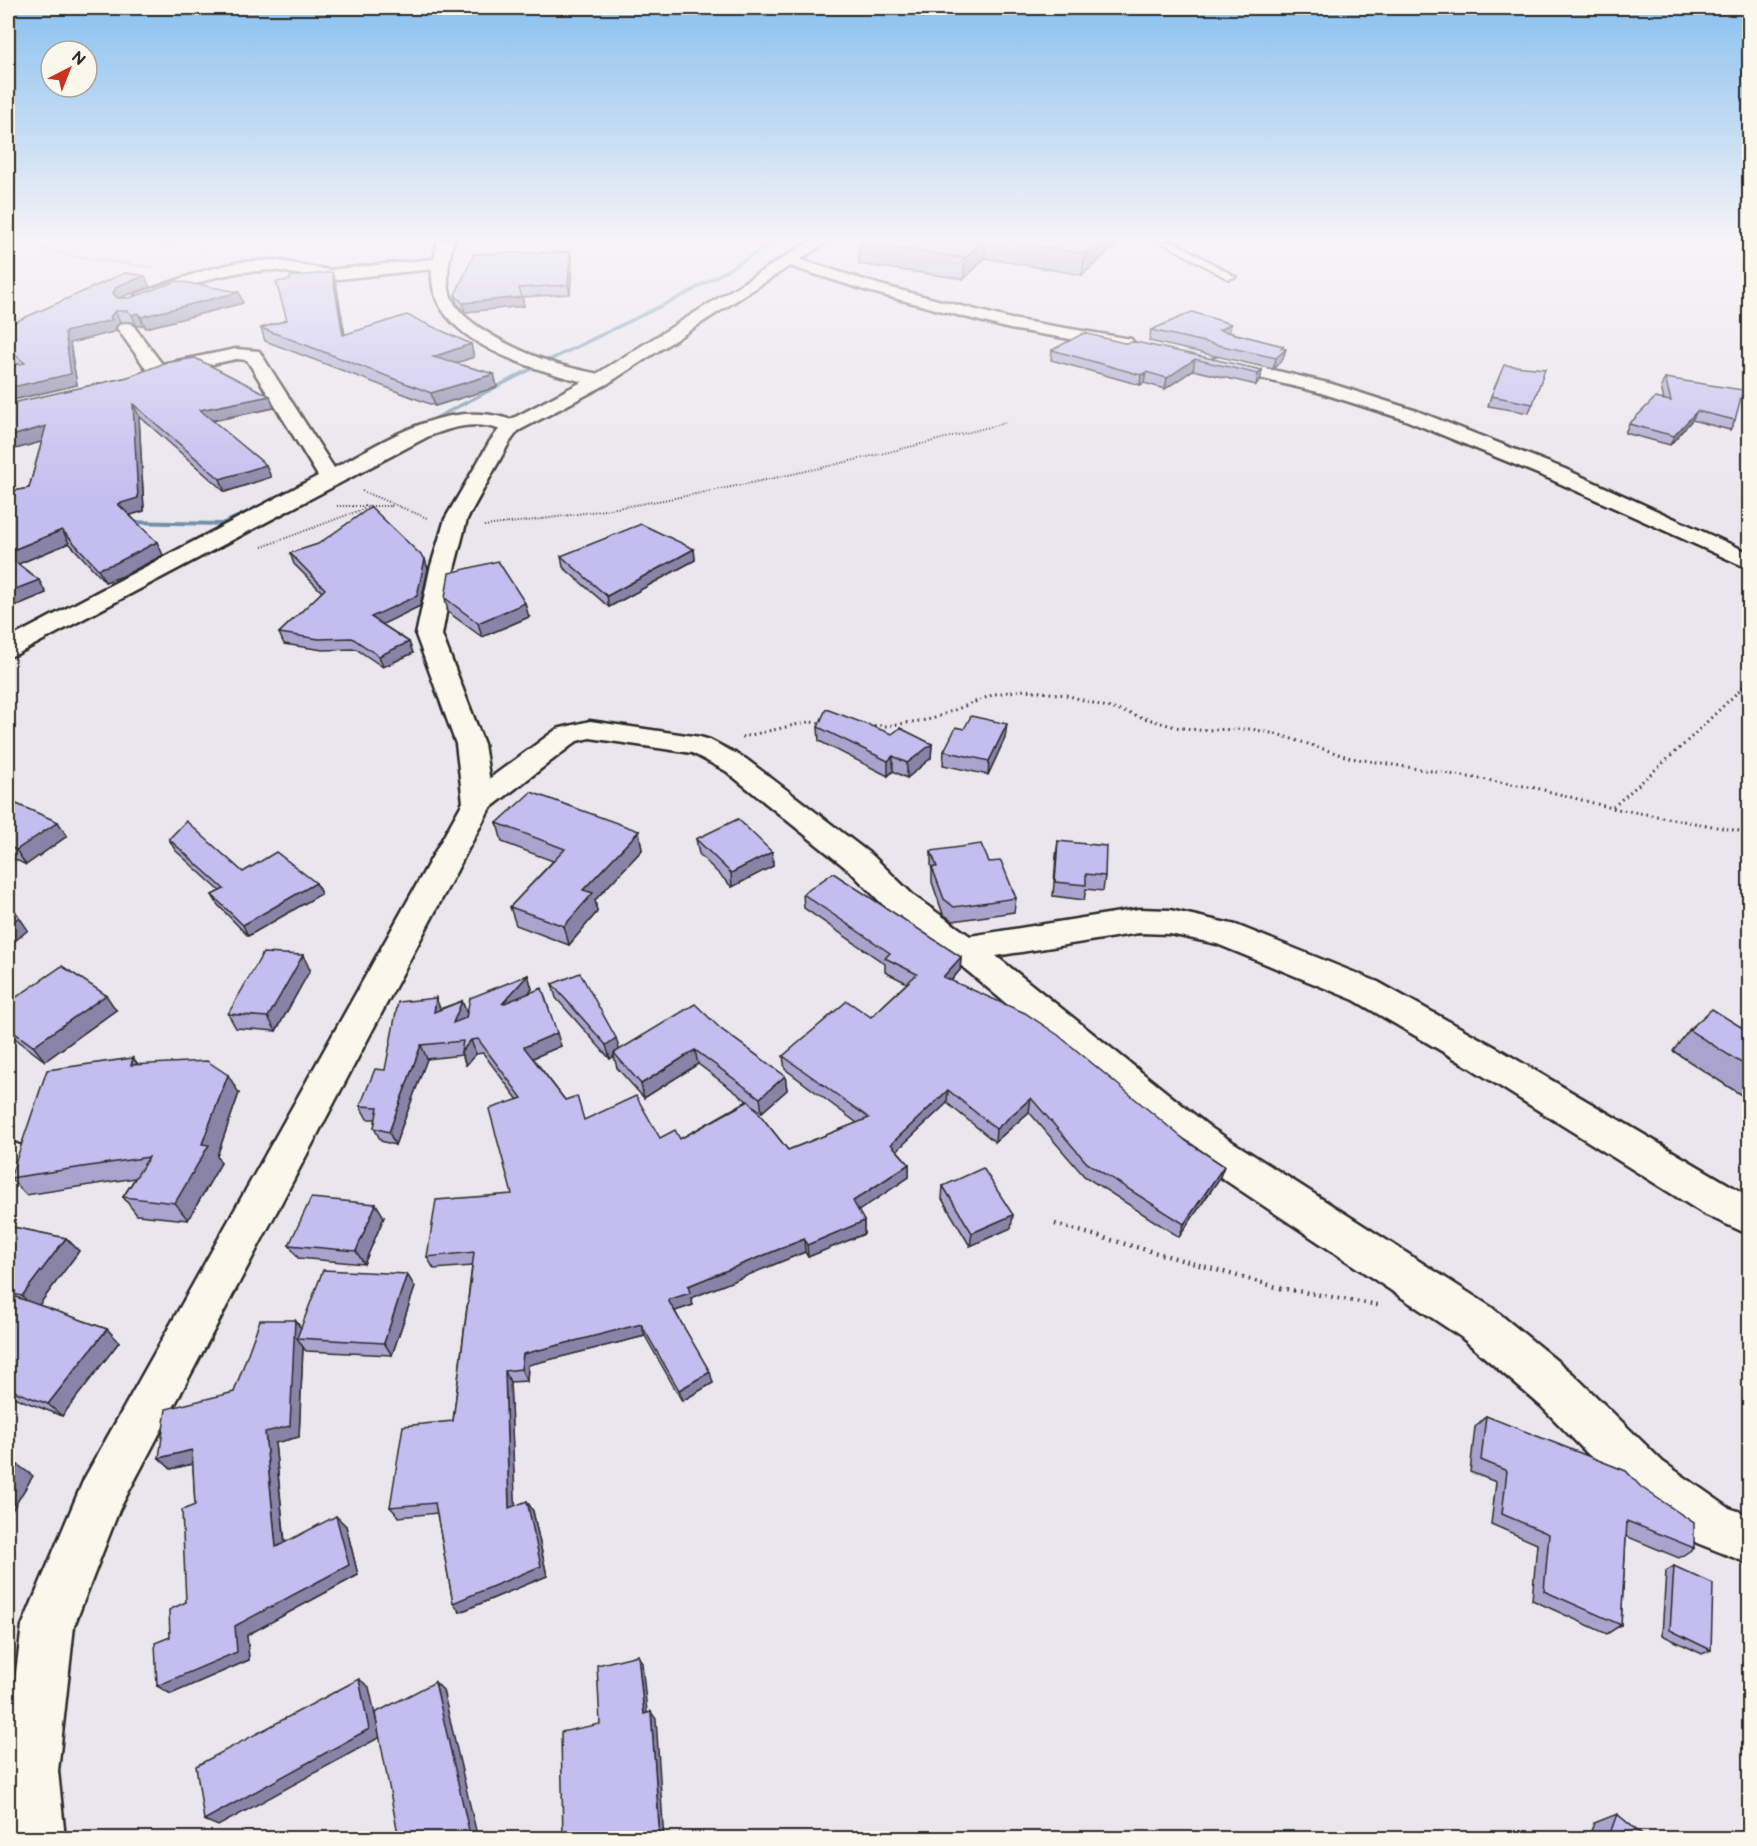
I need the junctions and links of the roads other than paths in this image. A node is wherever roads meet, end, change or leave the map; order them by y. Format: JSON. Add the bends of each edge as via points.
{"nodes":[{"id":1,"x":468,"y":326,"type":"edge"},
{"id":2,"x":686,"y":326,"type":"edge"},
{"id":3,"x":1023,"y":326,"type":"edge"},
{"id":4,"x":126,"y":328,"type":"edge"},
{"id":5,"x":1146,"y":347,"type":"edge"},
{"id":6,"x":1206,"y":360,"type":"edge"},
{"id":7,"x":600,"y":380,"type":"junction"},
{"id":8,"x":512,"y":427,"type":"junction"},
{"id":9,"x":331,"y":478,"type":"junction"},
{"id":10,"x":1749,"y":562,"type":"edge"},
{"id":11,"x":8,"y":649,"type":"edge"},
{"id":12,"x":478,"y":802,"type":"junction"},
{"id":13,"x":964,"y":949,"type":"junction"},
{"id":14,"x":1749,"y":1217,"type":"edge"},
{"id":15,"x":1749,"y":1540,"type":"edge"},
{"id":16,"x":37,"y":1839,"type":"edge"}],
"edges":[{"from":1,"to":7,"type":"street","via":[[539,365]]},
{"from":2,"to":7,"type":"street"},
{"from":3,"to":5,"type":"street"},
{"from":4,"to":9,"type":"street","via":[[149,373],[236,354],[254,355]]},
{"from":6,"to":10,"type":"street","via":[[1359,398],[1430,422]]},
{"from":7,"to":8,"type":"street"},
{"from":8,"to":9,"type":"street","via":[[482,418],[453,421],[411,437]]},
{"from":8,"to":12,"type":"street","via":[[456,519],[429,635],[470,744]]},
{"from":9,"to":11,"type":"street"},
{"from":12,"to":13,"type":"street","via":[[567,735],[590,729],[700,746],[736,765],[862,864],[903,905]]},
{"from":12,"to":16,"type":"street","via":[[101,1496],[48,1626],[30,1771]]},
{"from":13,"to":14,"type":"street","via":[[1139,921],[1170,922],[1224,934],[1366,991]]},
{"from":13,"to":15,"type":"street","via":[[1197,1140],[1476,1322],[1557,1390],[1646,1479],[1714,1526]]}]}
